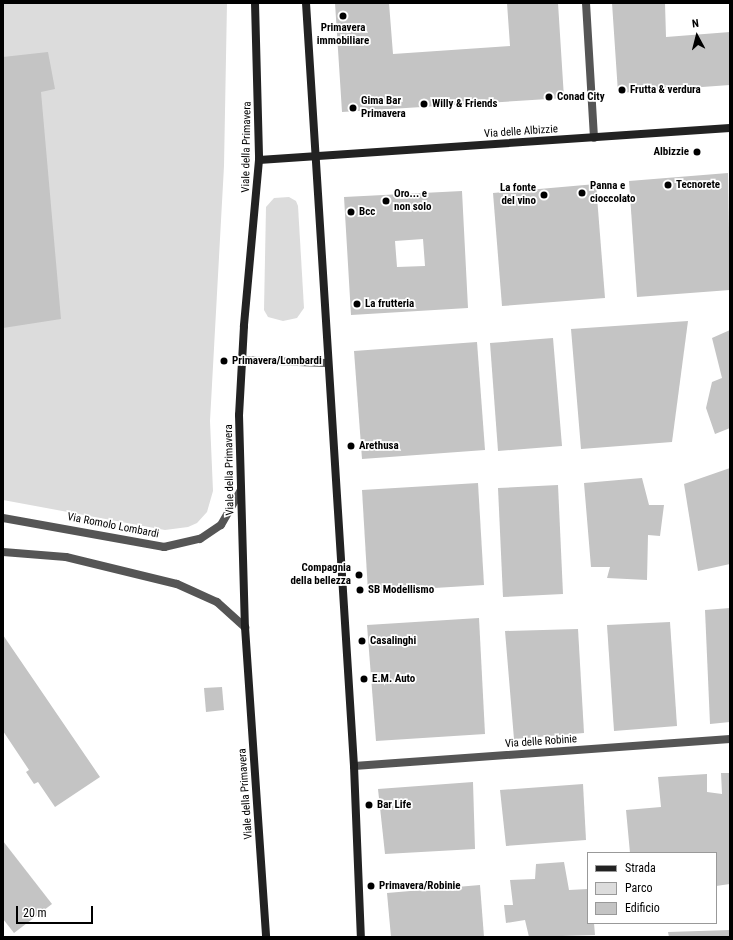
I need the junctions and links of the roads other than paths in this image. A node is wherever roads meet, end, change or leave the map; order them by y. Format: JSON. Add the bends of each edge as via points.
{"nodes":[{"id":1,"x":255,"y":3,"type":"edge"},
{"id":2,"x":306,"y":3,"type":"edge"},
{"id":3,"x":586,"y":3,"type":"edge"},
{"id":4,"x":730,"y":128,"type":"edge"},
{"id":5,"x":594,"y":138,"type":"junction"},
{"id":6,"x":314,"y":158,"type":"junction"},
{"id":7,"x":259,"y":160,"type":"junction"},
{"id":8,"x":241,"y":360,"type":"junction"},
{"id":9,"x":327,"y":363,"type":"junction"},
{"id":10,"x":241,"y":490,"type":"junction"},
{"id":11,"x":3,"y":518,"type":"edge"},
{"id":12,"x":3,"y":552,"type":"edge"},
{"id":13,"x":245,"y":627,"type":"junction"},
{"id":14,"x":730,"y":739,"type":"edge"},
{"id":15,"x":354,"y":766,"type":"junction"},
{"id":16,"x":266,"y":937,"type":"edge"},
{"id":17,"x":361,"y":937,"type":"edge"}],
"edges":[{"from":1,"to":7,"type":"main road","name":"Viale della Primavera"},
{"from":2,"to":6,"type":"main road"},
{"from":3,"to":5,"type":"street"},
{"from":4,"to":5,"type":"main road","name":"Via delle Albizzie"},
{"from":5,"to":6,"type":"main road","name":"Via delle Albizzie"},
{"from":6,"to":7,"type":"main road","name":"Via delle Albizzie"},
{"from":6,"to":9,"type":"main road"},
{"from":7,"to":8,"type":"main road","name":"Viale della Primavera"},
{"from":8,"to":9,"type":"street"},
{"from":8,"to":10,"type":"main road","name":"Viale della Primavera"},
{"from":9,"to":15,"type":"main road"},
{"from":10,"to":11,"type":"street","name":"Via Romolo Lombardi","via":[[221,525],[200,539],[164,547]]},
{"from":10,"to":13,"type":"main road","name":"Viale della Primavera"},
{"from":12,"to":13,"type":"street","via":[[66,557],[177,584],[212,599]]},
{"from":13,"to":16,"type":"main road","name":"Viale della Primavera"},
{"from":14,"to":15,"type":"street","name":"Via delle Robinie"},
{"from":15,"to":17,"type":"main road"}]}
